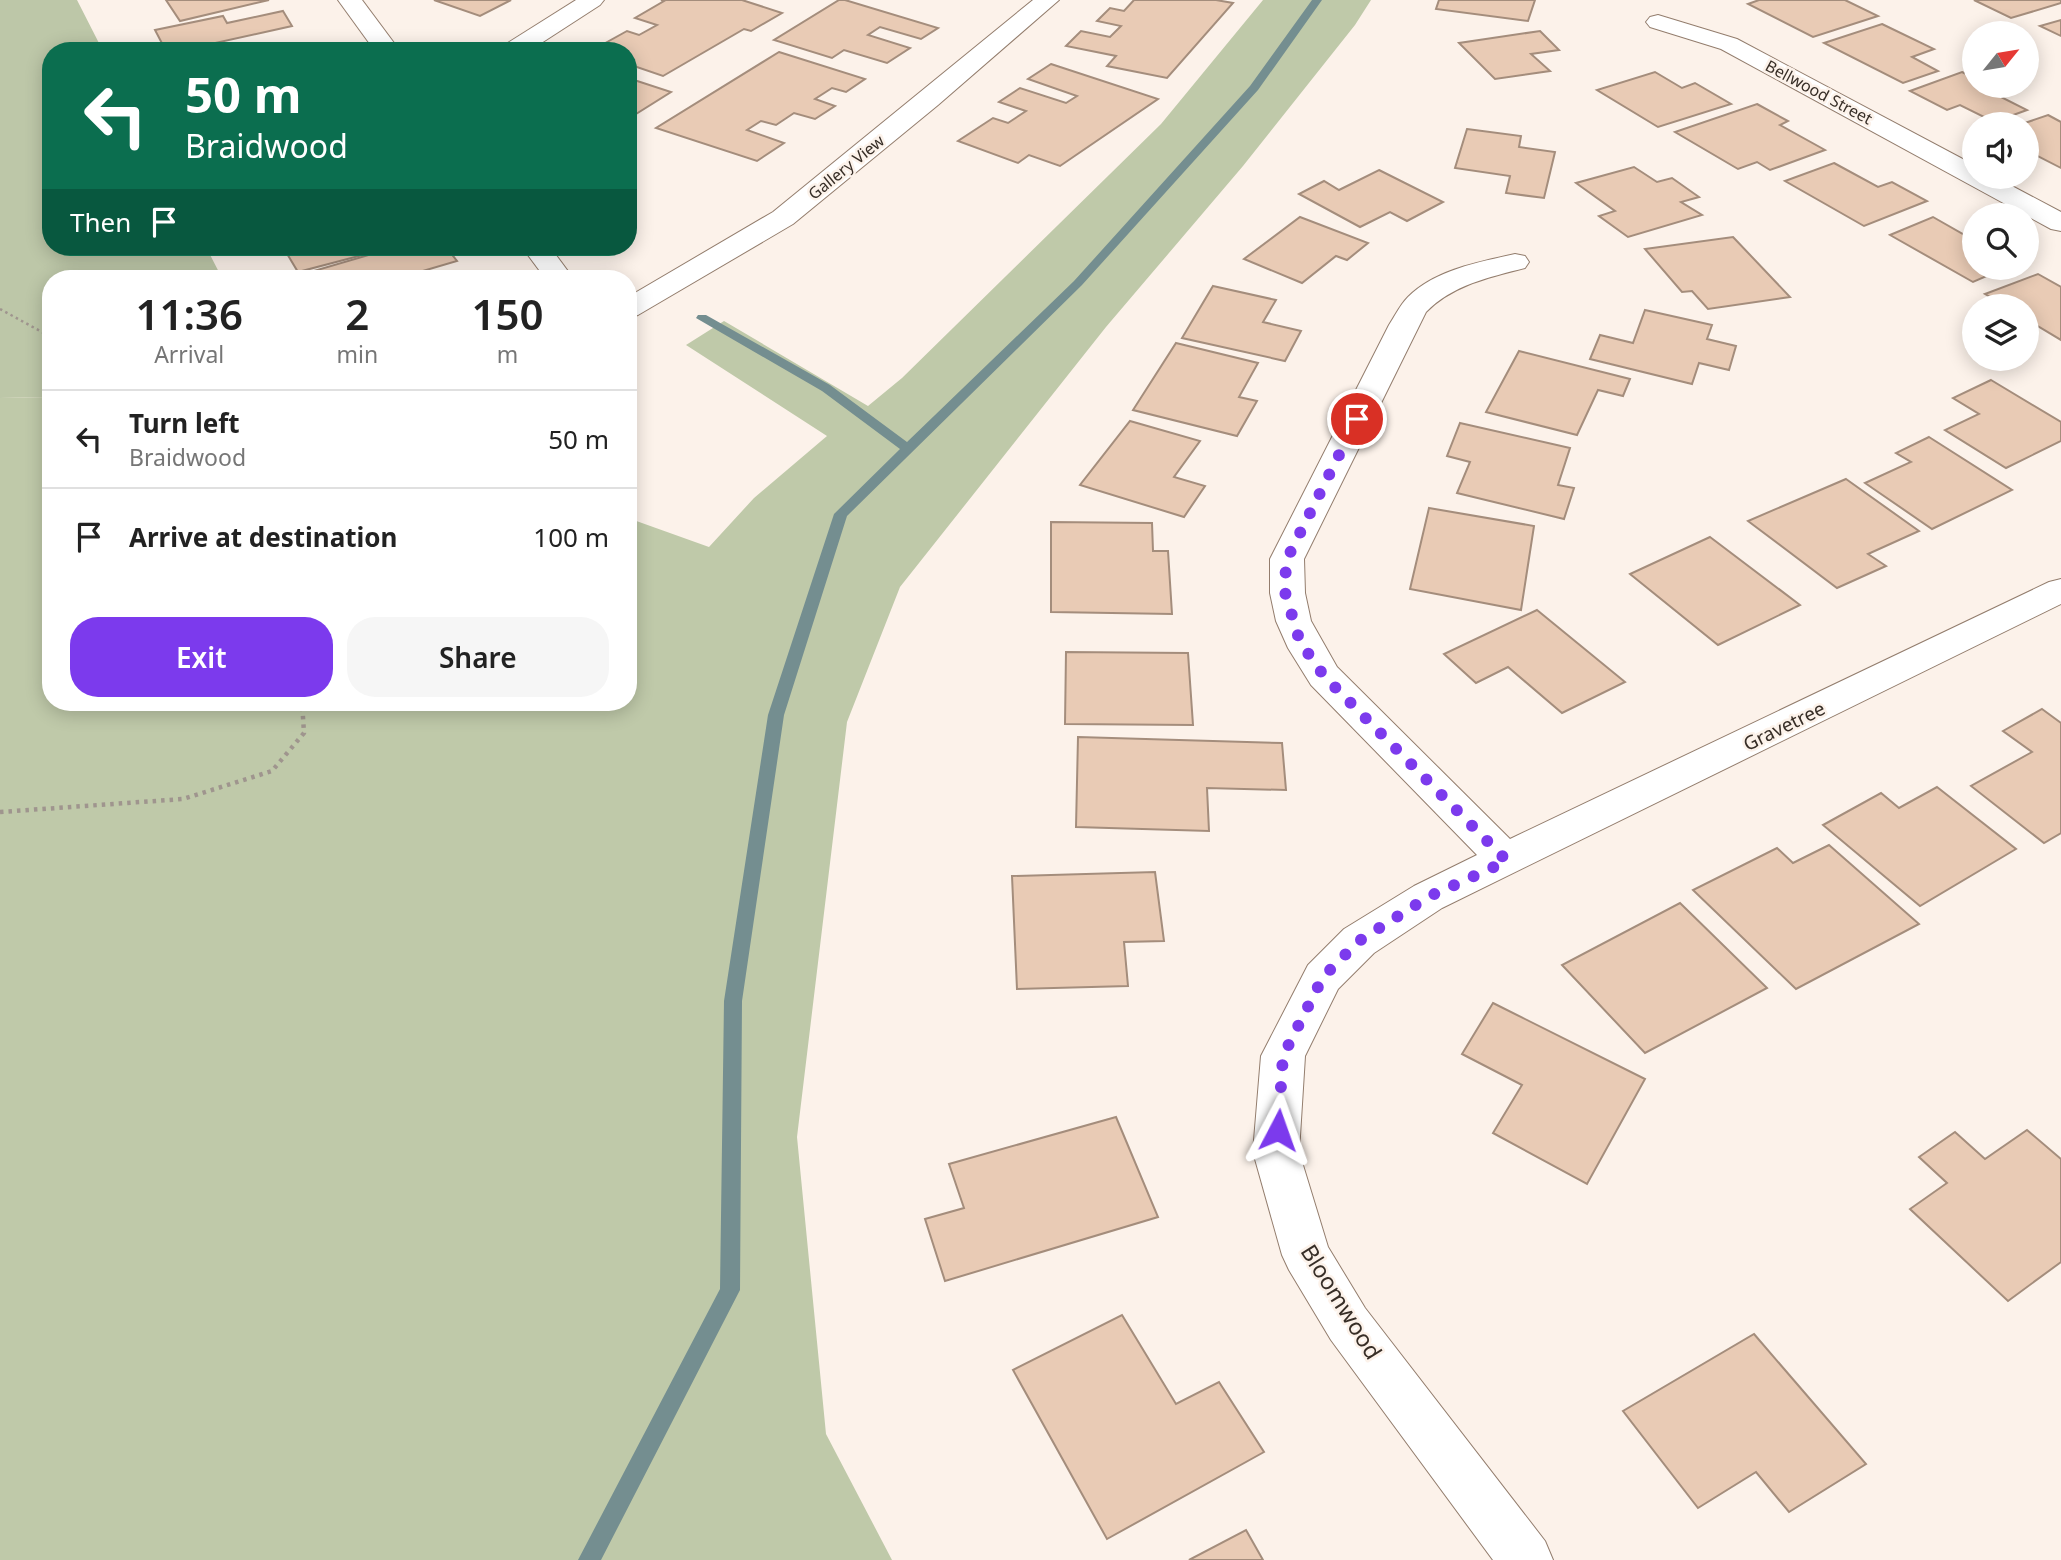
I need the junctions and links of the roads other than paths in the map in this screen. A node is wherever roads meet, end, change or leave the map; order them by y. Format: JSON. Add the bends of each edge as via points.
{"nodes":[{"id":1,"x":350,"y":0,"type":"edge"},
{"id":2,"x":592,"y":0,"type":"edge"},
{"id":3,"x":1047,"y":0,"type":"edge"},
{"id":4,"x":1658,"y":22,"type":"dead end"},
{"id":5,"x":381,"y":42,"type":"edge"},
{"id":6,"x":526,"y":42,"type":"edge"},
{"id":7,"x":1962,"y":169,"type":"edge"},
{"id":8,"x":1999,"y":189,"type":"edge"},
{"id":9,"x":2061,"y":223,"type":"edge"},
{"id":10,"x":1515,"y":262,"type":"dead end"},
{"id":11,"x":637,"y":304,"type":"edge"},
{"id":12,"x":2061,"y":590,"type":"edge"},
{"id":13,"x":1507,"y":861,"type":"junction"},
{"id":14,"x":1526,"y":1560,"type":"edge"}],
"edges":[{"from":1,"to":5,"type":"street"},
{"from":2,"to":6,"type":"street"},
{"from":3,"to":11,"type":"street","name":"Gallery View","via":[[783,218]]},
{"from":4,"to":7,"type":"street","name":"Bellwood Street","via":[[1730,44]]},
{"from":8,"to":9,"type":"street","name":"Bellwood Street"},
{"from":10,"to":13,"type":"street","via":[[1446,284],[1418,303],[1287,559],[1284,589],[1300,642],[1324,676]]},
{"from":12,"to":13,"type":"street","name":"Gravetree"},
{"from":13,"to":14,"type":"street","name":"Bloomwood","via":[[1428,897],[1359,941],[1323,977],[1283,1056],[1276,1152],[1306,1255],[1348,1324]]}]}
